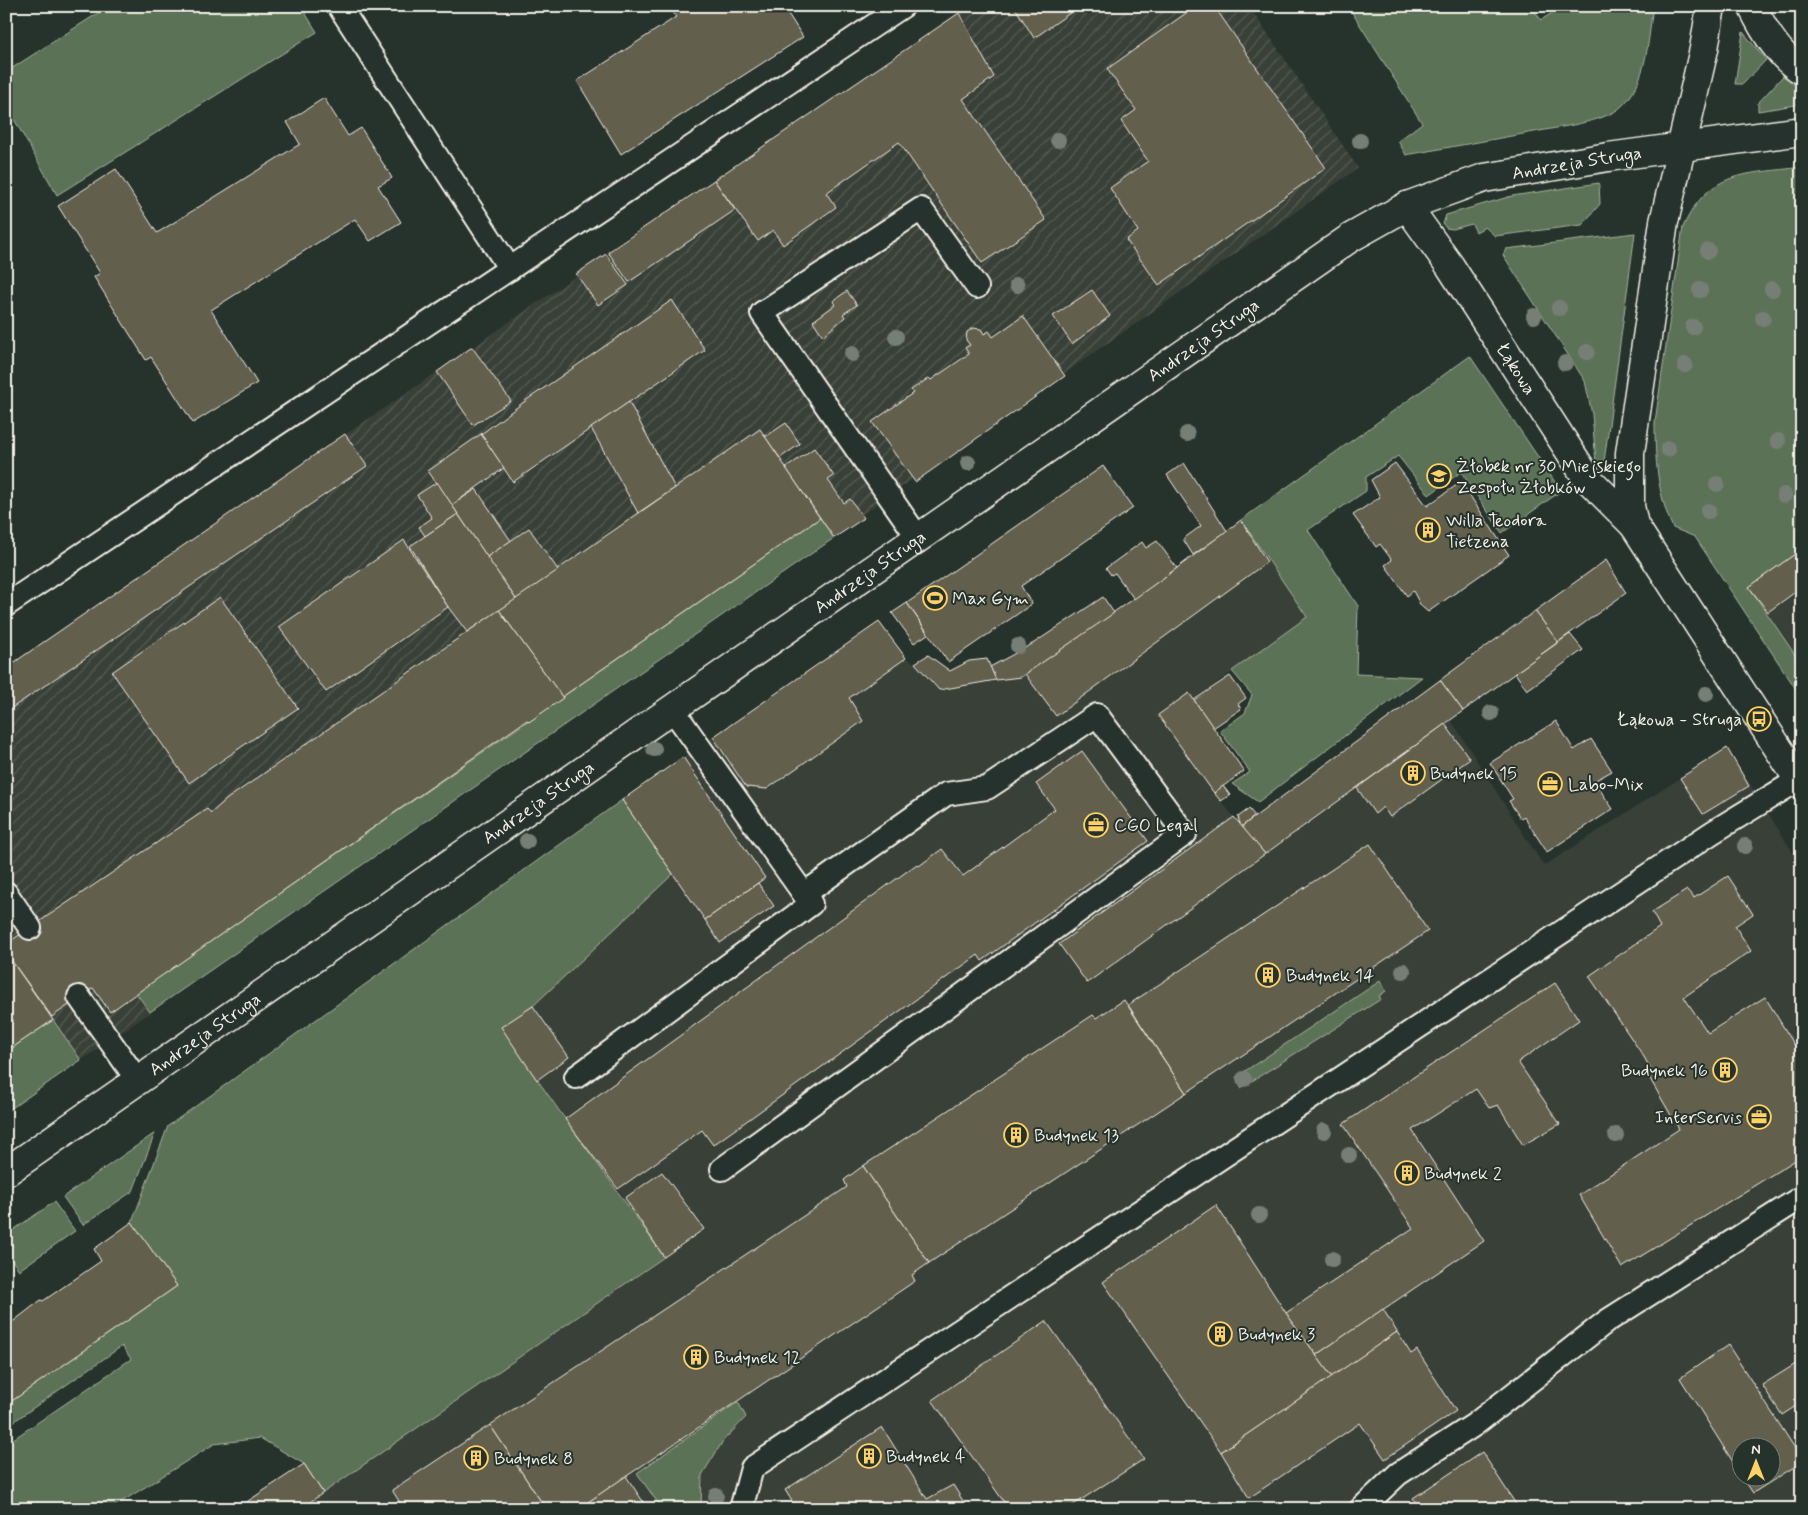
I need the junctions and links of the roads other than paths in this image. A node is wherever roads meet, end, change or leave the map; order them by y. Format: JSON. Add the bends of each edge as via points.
{"nodes":[{"id":1,"x":339,"y":6,"type":"edge"},
{"id":2,"x":903,"y":6,"type":"edge"},
{"id":3,"x":1711,"y":6,"type":"edge"},
{"id":4,"x":1752,"y":6,"type":"edge"},
{"id":5,"x":1802,"y":70,"type":"edge"},
{"id":6,"x":1802,"y":131,"type":"edge"},
{"id":7,"x":1680,"y":147,"type":"junction"},
{"id":8,"x":1406,"y":206,"type":"junction"},
{"id":9,"x":510,"y":269,"type":"junction"},
{"id":10,"x":977,"y":287,"type":"dead end"},
{"id":11,"x":1634,"y":525,"type":"junction"},
{"id":12,"x":919,"y":539,"type":"junction"},
{"id":13,"x":6,"y":605,"type":"edge"},
{"id":14,"x":673,"y":710,"type":"junction"},
{"id":15,"x":1800,"y":782,"type":"edge"},
{"id":16,"x":6,"y":893,"type":"edge"},
{"id":17,"x":804,"y":894,"type":"junction"},
{"id":18,"x":30,"y":928,"type":"dead end"},
{"id":19,"x":79,"y":998,"type":"dead end"},
{"id":20,"x":576,"y":1077,"type":"dead end"},
{"id":21,"x":138,"y":1081,"type":"junction"},
{"id":22,"x":722,"y":1169,"type":"dead end"},
{"id":23,"x":6,"y":1172,"type":"edge"},
{"id":24,"x":1802,"y":1197,"type":"edge"},
{"id":25,"x":741,"y":1509,"type":"edge"},
{"id":26,"x":1361,"y":1509,"type":"edge"}],
"edges":[{"from":1,"to":9,"type":"lane"},
{"from":2,"to":9,"type":"lane"},
{"from":3,"to":7,"type":"street","name":"Łąkowa"},
{"from":4,"to":5,"type":"street","via":[[1782,54]]},
{"from":6,"to":7,"type":"street","name":"Andrzeja Struga"},
{"from":7,"to":8,"type":"street","name":"Andrzeja Struga","via":[[1474,181]]},
{"from":7,"to":11,"type":"street","name":"Łąkowa","via":[[1664,222],[1630,453],[1630,506]]},
{"from":8,"to":11,"type":"street","name":"Łąkowa","via":[[1450,266],[1588,478]]},
{"from":8,"to":12,"type":"street","name":"Andrzeja Struga","via":[[1350,238]]},
{"from":9,"to":13,"type":"lane"},
{"from":10,"to":12,"type":"lane","via":[[920,209],[762,313]]},
{"from":11,"to":15,"type":"street","name":"Łąkowa"},
{"from":12,"to":14,"type":"street","name":"Andrzeja Struga"},
{"from":14,"to":17,"type":"lane"},
{"from":14,"to":21,"type":"street","name":"Andrzeja Struga"},
{"from":15,"to":25,"type":"lane","via":[[1705,837],[752,1468]]},
{"from":16,"to":18,"type":"lane"},
{"from":17,"to":20,"type":"lane","via":[[811,904]]},
{"from":17,"to":22,"type":"lane","via":[[946,794],[987,788],[1097,714],[1185,834]]},
{"from":19,"to":21,"type":"lane"},
{"from":21,"to":23,"type":"street","name":"Andrzeja Struga"},
{"from":24,"to":26,"type":"lane","via":[[1607,1321],[1474,1425],[1398,1474]]}]}
